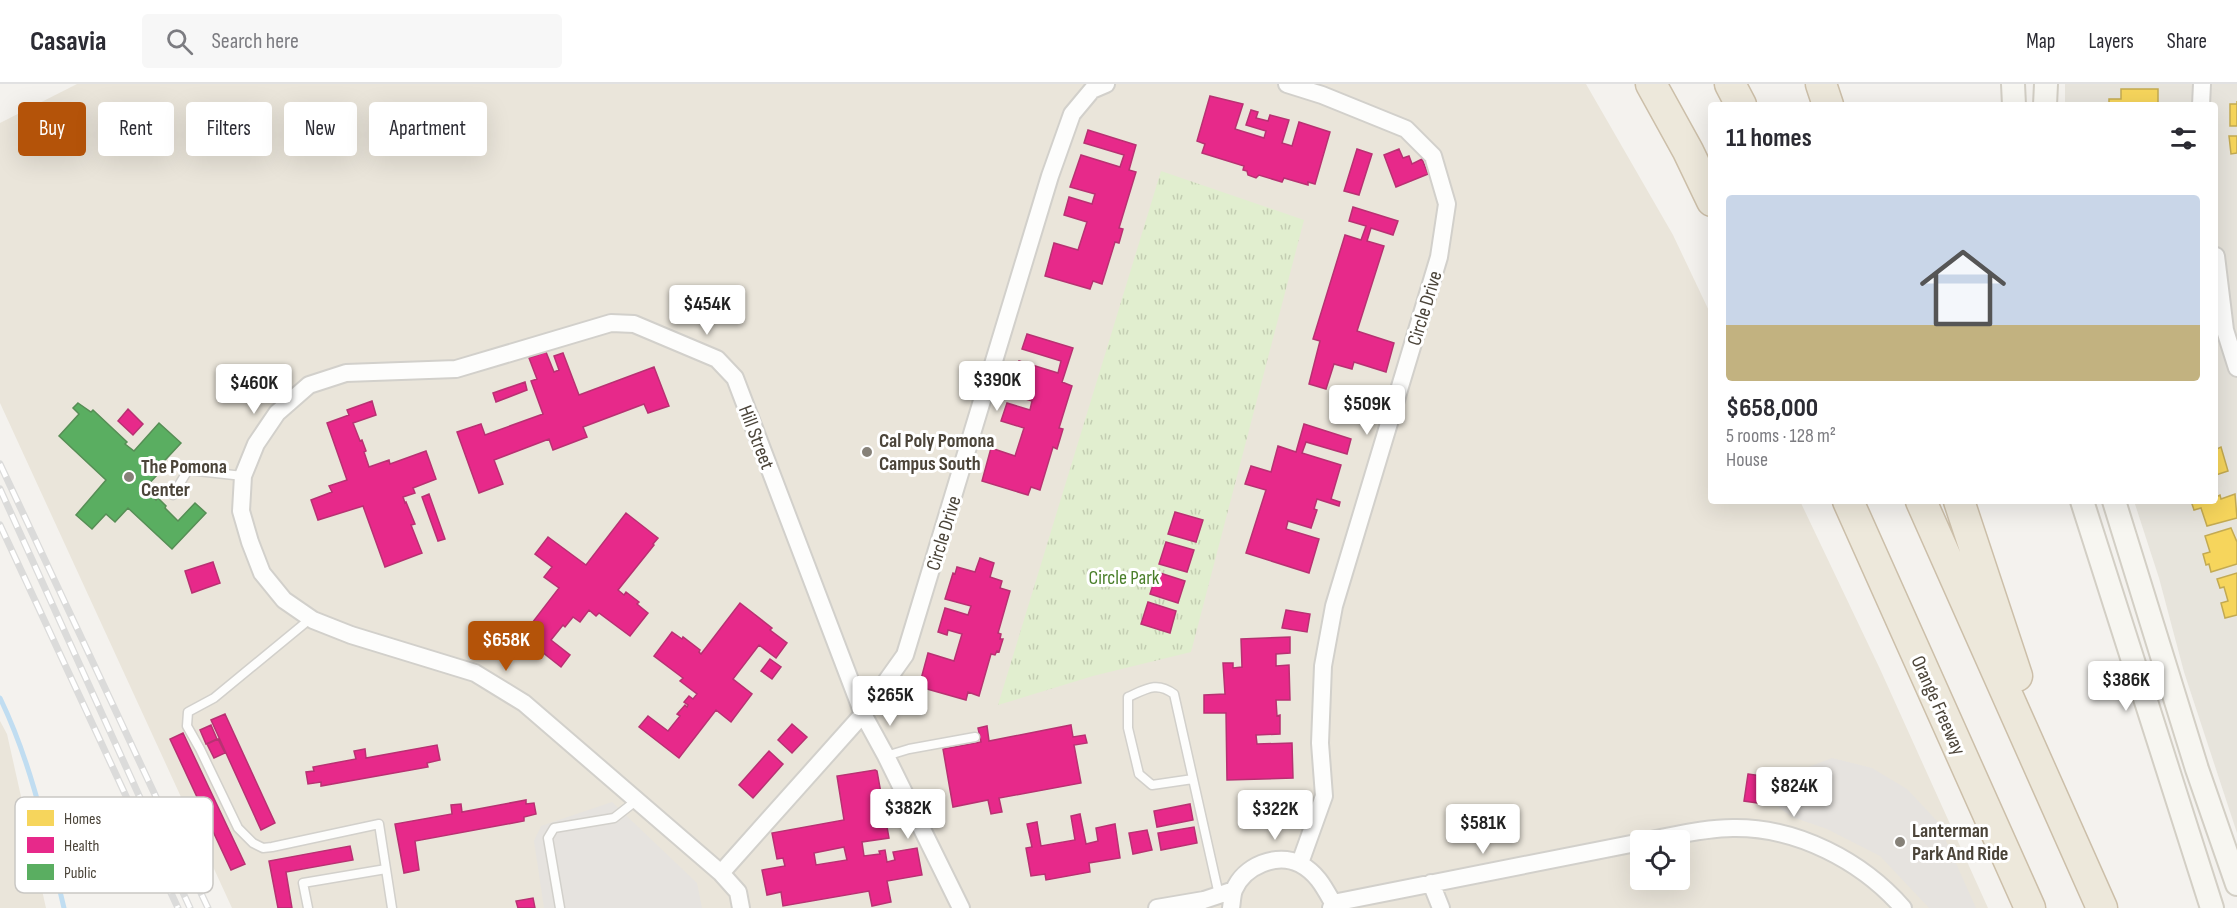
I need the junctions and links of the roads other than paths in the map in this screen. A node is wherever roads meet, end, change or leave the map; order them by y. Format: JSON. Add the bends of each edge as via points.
{"nodes":[{"id":1,"x":1106,"y":84,"type":"edge"},
{"id":2,"x":1287,"y":84,"type":"edge"},
{"id":3,"x":1639,"y":84,"type":"edge"},
{"id":4,"x":1651,"y":84,"type":"edge"},
{"id":5,"x":1730,"y":84,"type":"edge"},
{"id":6,"x":1821,"y":84,"type":"edge"},
{"id":7,"x":2013,"y":84,"type":"edge"},
{"id":8,"x":2046,"y":84,"type":"edge"},
{"id":9,"x":2202,"y":84,"type":"edge"},
{"id":10,"x":1739,"y":102,"type":"edge"},
{"id":11,"x":1827,"y":102,"type":"edge"},
{"id":12,"x":2014,"y":102,"type":"edge"},
{"id":13,"x":2045,"y":102,"type":"edge"},
{"id":14,"x":2201,"y":102,"type":"edge"},
{"id":15,"x":1688,"y":151,"type":"junction"},
{"id":16,"x":1708,"y":193,"type":"edge"},
{"id":17,"x":2218,"y":272,"type":"edge"},
{"id":18,"x":2237,"y":368,"type":"edge"},
{"id":19,"x":243,"y":476,"type":"junction"},
{"id":20,"x":173,"y":495,"type":"dead end"},
{"id":21,"x":1849,"y":504,"type":"edge"},
{"id":22,"x":1922,"y":504,"type":"edge"},
{"id":23,"x":1960,"y":504,"type":"edge"},
{"id":24,"x":2083,"y":504,"type":"edge"},
{"id":25,"x":2115,"y":504,"type":"edge"},
{"id":26,"x":310,"y":619,"type":"junction"},
{"id":27,"x":863,"y":714,"type":"junction"},
{"id":28,"x":975,"y":737,"type":"dead end"},
{"id":29,"x":886,"y":756,"type":"junction"},
{"id":30,"x":1193,"y":779,"type":"junction"},
{"id":31,"x":638,"y":800,"type":"junction"},
{"id":32,"x":2065,"y":821,"type":"junction"},
{"id":33,"x":1690,"y":834,"type":"edge"},
{"id":34,"x":1630,"y":844,"type":"edge"},
{"id":35,"x":1300,"y":863,"type":"junction"},
{"id":36,"x":386,"y":869,"type":"junction"},
{"id":37,"x":721,"y":873,"type":"junction"},
{"id":38,"x":1431,"y":883,"type":"junction"},
{"id":39,"x":2237,"y":884,"type":"edge"},
{"id":40,"x":1226,"y":892,"type":"junction"},
{"id":41,"x":1332,"y":905,"type":"edge"},
{"id":42,"x":308,"y":908,"type":"edge"},
{"id":43,"x":392,"y":908,"type":"edge"},
{"id":44,"x":560,"y":908,"type":"edge"},
{"id":45,"x":741,"y":908,"type":"edge"},
{"id":46,"x":961,"y":908,"type":"edge"},
{"id":47,"x":1156,"y":908,"type":"edge"},
{"id":48,"x":1231,"y":908,"type":"edge"},
{"id":49,"x":1441,"y":908,"type":"edge"},
{"id":50,"x":1903,"y":908,"type":"edge"},
{"id":51,"x":2030,"y":908,"type":"edge"},
{"id":52,"x":2102,"y":908,"type":"edge"},
{"id":53,"x":2212,"y":908,"type":"edge"}],
"edges":[{"from":1,"to":27,"type":"street","name":"Circle Drive","via":[[1092,90],[1072,114],[905,655]]},
{"from":2,"to":35,"type":"street","name":"Circle Drive","via":[[1406,129],[1433,156],[1447,204],[1440,257],[1334,606],[1323,666],[1320,743],[1324,796]]},
{"from":3,"to":15,"type":"highway"},
{"from":4,"to":15,"type":"highway"},
{"from":5,"to":10,"type":"highway"},
{"from":6,"to":11,"type":"highway"},
{"from":7,"to":12,"type":"main road"},
{"from":8,"to":13,"type":"main road"},
{"from":9,"to":14,"type":"street"},
{"from":15,"to":16,"type":"highway"},
{"from":17,"to":18,"type":"street","via":[[2225,330]]},
{"from":19,"to":20,"type":"lane","via":[[188,470]]},
{"from":19,"to":26,"type":"street","via":[[241,511],[262,573],[284,600]]},
{"from":19,"to":27,"type":"street","name":"Hill Street","via":[[256,444],[276,413],[309,385],[346,373],[456,369],[611,323],[634,324],[717,358],[735,378]]},
{"from":21,"to":51,"type":"highway","name":"Orange Freeway"},
{"from":22,"to":32,"type":"highway"},
{"from":23,"to":32,"type":"highway"},
{"from":24,"to":53,"type":"main road"},
{"from":25,"to":39,"type":"main road"},
{"from":26,"to":31,"type":"street","via":[[475,673],[524,703]]},
{"from":26,"to":36,"type":"lane","via":[[214,698],[188,712],[187,726],[238,828],[253,843],[272,847],[379,825]]},
{"from":27,"to":29,"type":"street","name":"Hill Street"},
{"from":27,"to":37,"type":"street","name":"Circle Drive"},
{"from":28,"to":29,"type":"lane"},
{"from":29,"to":46,"type":"street","name":"Hill Street"},
{"from":30,"to":30,"type":"lane","via":[[1174,694],[1165,687],[1148,688],[1128,697],[1128,728],[1139,774],[1152,785]]},
{"from":30,"to":40,"type":"lane"},
{"from":31,"to":37,"type":"street"},
{"from":31,"to":44,"type":"lane","via":[[614,818],[554,828],[548,838]]},
{"from":32,"to":52,"type":"highway"},
{"from":33,"to":50,"type":"street","via":[[1733,828],[1785,833],[1848,861]]},
{"from":34,"to":38,"type":"street"},
{"from":35,"to":40,"type":"street","via":[[1277,859],[1251,868]]},
{"from":35,"to":41,"type":"street","via":[[1321,880]]},
{"from":36,"to":42,"type":"lane","via":[[303,883]]},
{"from":36,"to":43,"type":"lane"},
{"from":37,"to":45,"type":"street","via":[[738,892]]},
{"from":38,"to":41,"type":"street"},
{"from":38,"to":49,"type":"street"},
{"from":40,"to":47,"type":"street"},
{"from":40,"to":48,"type":"street"}]}
